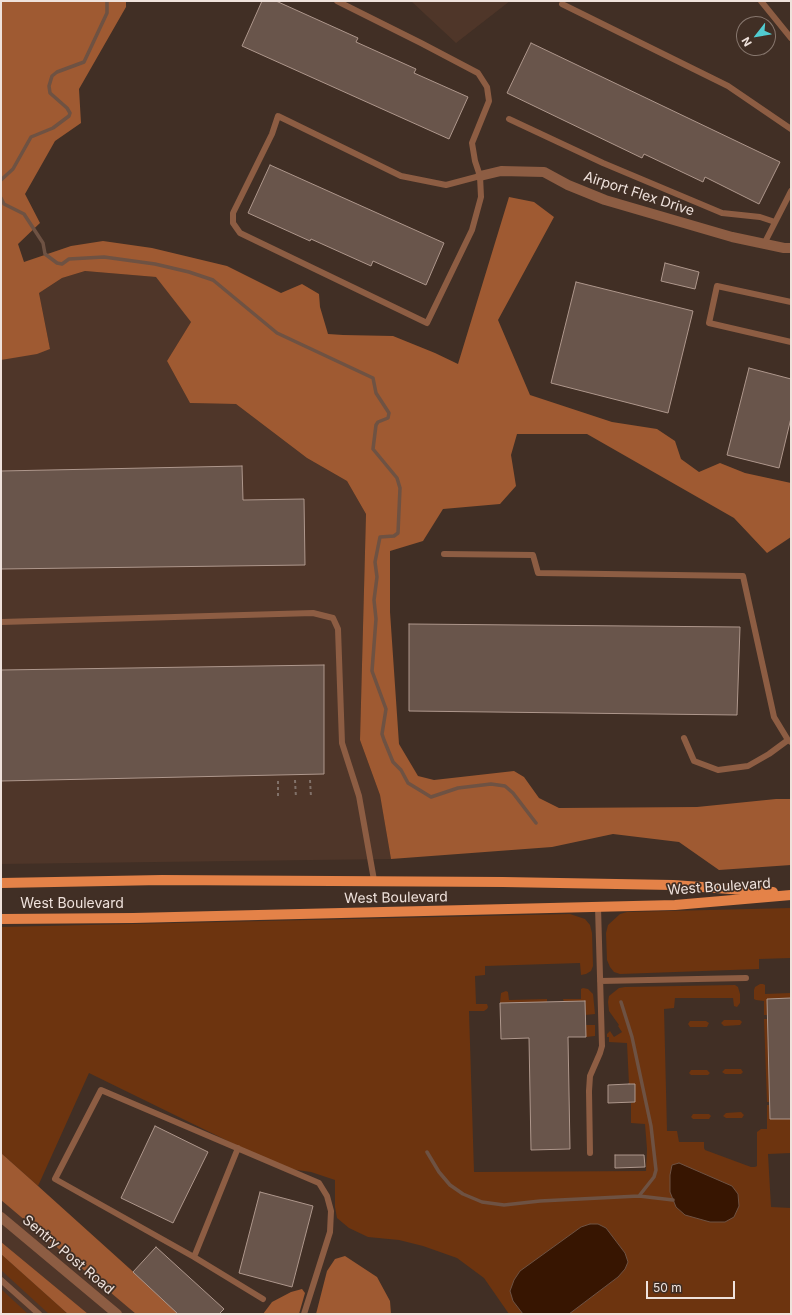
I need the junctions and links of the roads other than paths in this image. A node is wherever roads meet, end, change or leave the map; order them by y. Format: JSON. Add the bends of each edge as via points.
{"nodes":[{"id":1,"x":337,"y":1,"type":"edge"},
{"id":2,"x":761,"y":1,"type":"edge"},
{"id":3,"x":562,"y":4,"type":"dead end"},
{"id":4,"x":791,"y":38,"type":"edge"},
{"id":5,"x":508,"y":119,"type":"dead end"},
{"id":6,"x":791,"y":129,"type":"edge"},
{"id":7,"x":480,"y":176,"type":"junction"},
{"id":8,"x":791,"y":191,"type":"edge"},
{"id":9,"x":775,"y":222,"type":"junction"},
{"id":10,"x":764,"y":244,"type":"junction"},
{"id":11,"x":791,"y":248,"type":"edge"},
{"id":12,"x":791,"y":302,"type":"edge"},
{"id":13,"x":791,"y":342,"type":"edge"},
{"id":14,"x":444,"y":554,"type":"dead end"},
{"id":15,"x":1,"y":622,"type":"edge"},
{"id":16,"x":684,"y":738,"type":"dead end"},
{"id":17,"x":789,"y":741,"type":"edge"},
{"id":18,"x":374,"y":880,"type":"junction"},
{"id":19,"x":1,"y":883,"type":"edge"},
{"id":20,"x":791,"y":894,"type":"edge"},
{"id":21,"x":598,"y":907,"type":"junction"},
{"id":22,"x":1,"y":919,"type":"edge"},
{"id":23,"x":746,"y":978,"type":"dead end"},
{"id":24,"x":600,"y":981,"type":"junction"},
{"id":25,"x":238,"y":1148,"type":"junction"},
{"id":26,"x":590,"y":1153,"type":"dead end"},
{"id":27,"x":1,"y":1217,"type":"edge"},
{"id":28,"x":194,"y":1257,"type":"junction"},
{"id":29,"x":1,"y":1280,"type":"edge"},
{"id":30,"x":263,"y":1299,"type":"dead end"},
{"id":31,"x":39,"y":1314,"type":"edge"},
{"id":32,"x":117,"y":1314,"type":"edge"},
{"id":33,"x":304,"y":1314,"type":"edge"}],
"edges":[{"from":1,"to":7,"type":"lane","via":[[478,72],[487,87],[489,101],[472,143]]},
{"from":2,"to":4,"type":"lane"},
{"from":3,"to":6,"type":"lane","via":[[728,86]]},
{"from":5,"to":9,"type":"lane","via":[[722,214],[760,217]]},
{"from":7,"to":7,"type":"lane","via":[[481,197],[472,230],[427,323],[240,233],[233,223],[233,213],[272,134],[278,116],[401,176],[446,185]]},
{"from":7,"to":10,"type":"street","name":"Airport Flex Drive","via":[[501,171],[544,172],[568,186],[606,200]]},
{"from":8,"to":9,"type":"lane"},
{"from":9,"to":10,"type":"lane"},
{"from":10,"to":11,"type":"street","name":"Airport Flex Drive"},
{"from":12,"to":13,"type":"lane","via":[[717,286],[709,322]]},
{"from":14,"to":17,"type":"lane","via":[[533,555],[538,573],[743,576],[774,717]]},
{"from":15,"to":18,"type":"lane","via":[[313,613],[333,618],[338,628],[342,743],[359,796]]},
{"from":16,"to":17,"type":"lane","via":[[694,761],[718,770],[748,766]]},
{"from":18,"to":19,"type":"main road","name":"West Boulevard"},
{"from":18,"to":20,"type":"main road","name":"West Boulevard","via":[[673,885]]},
{"from":20,"to":21,"type":"main road","name":"West Boulevard","via":[[675,905]]},
{"from":21,"to":22,"type":"main road","name":"West Boulevard"},
{"from":21,"to":24,"type":"lane"},
{"from":23,"to":24,"type":"lane"},
{"from":24,"to":26,"type":"lane","via":[[602,1046],[590,1076]]},
{"from":25,"to":28,"type":"lane"},
{"from":25,"to":28,"type":"lane","via":[[101,1090],[55,1179]]},
{"from":25,"to":33,"type":"lane","via":[[319,1182],[327,1196],[331,1211],[330,1232]]},
{"from":27,"to":32,"type":"street","name":"Sentry Post Road"},
{"from":28,"to":30,"type":"lane"},
{"from":29,"to":31,"type":"lane"}]}
